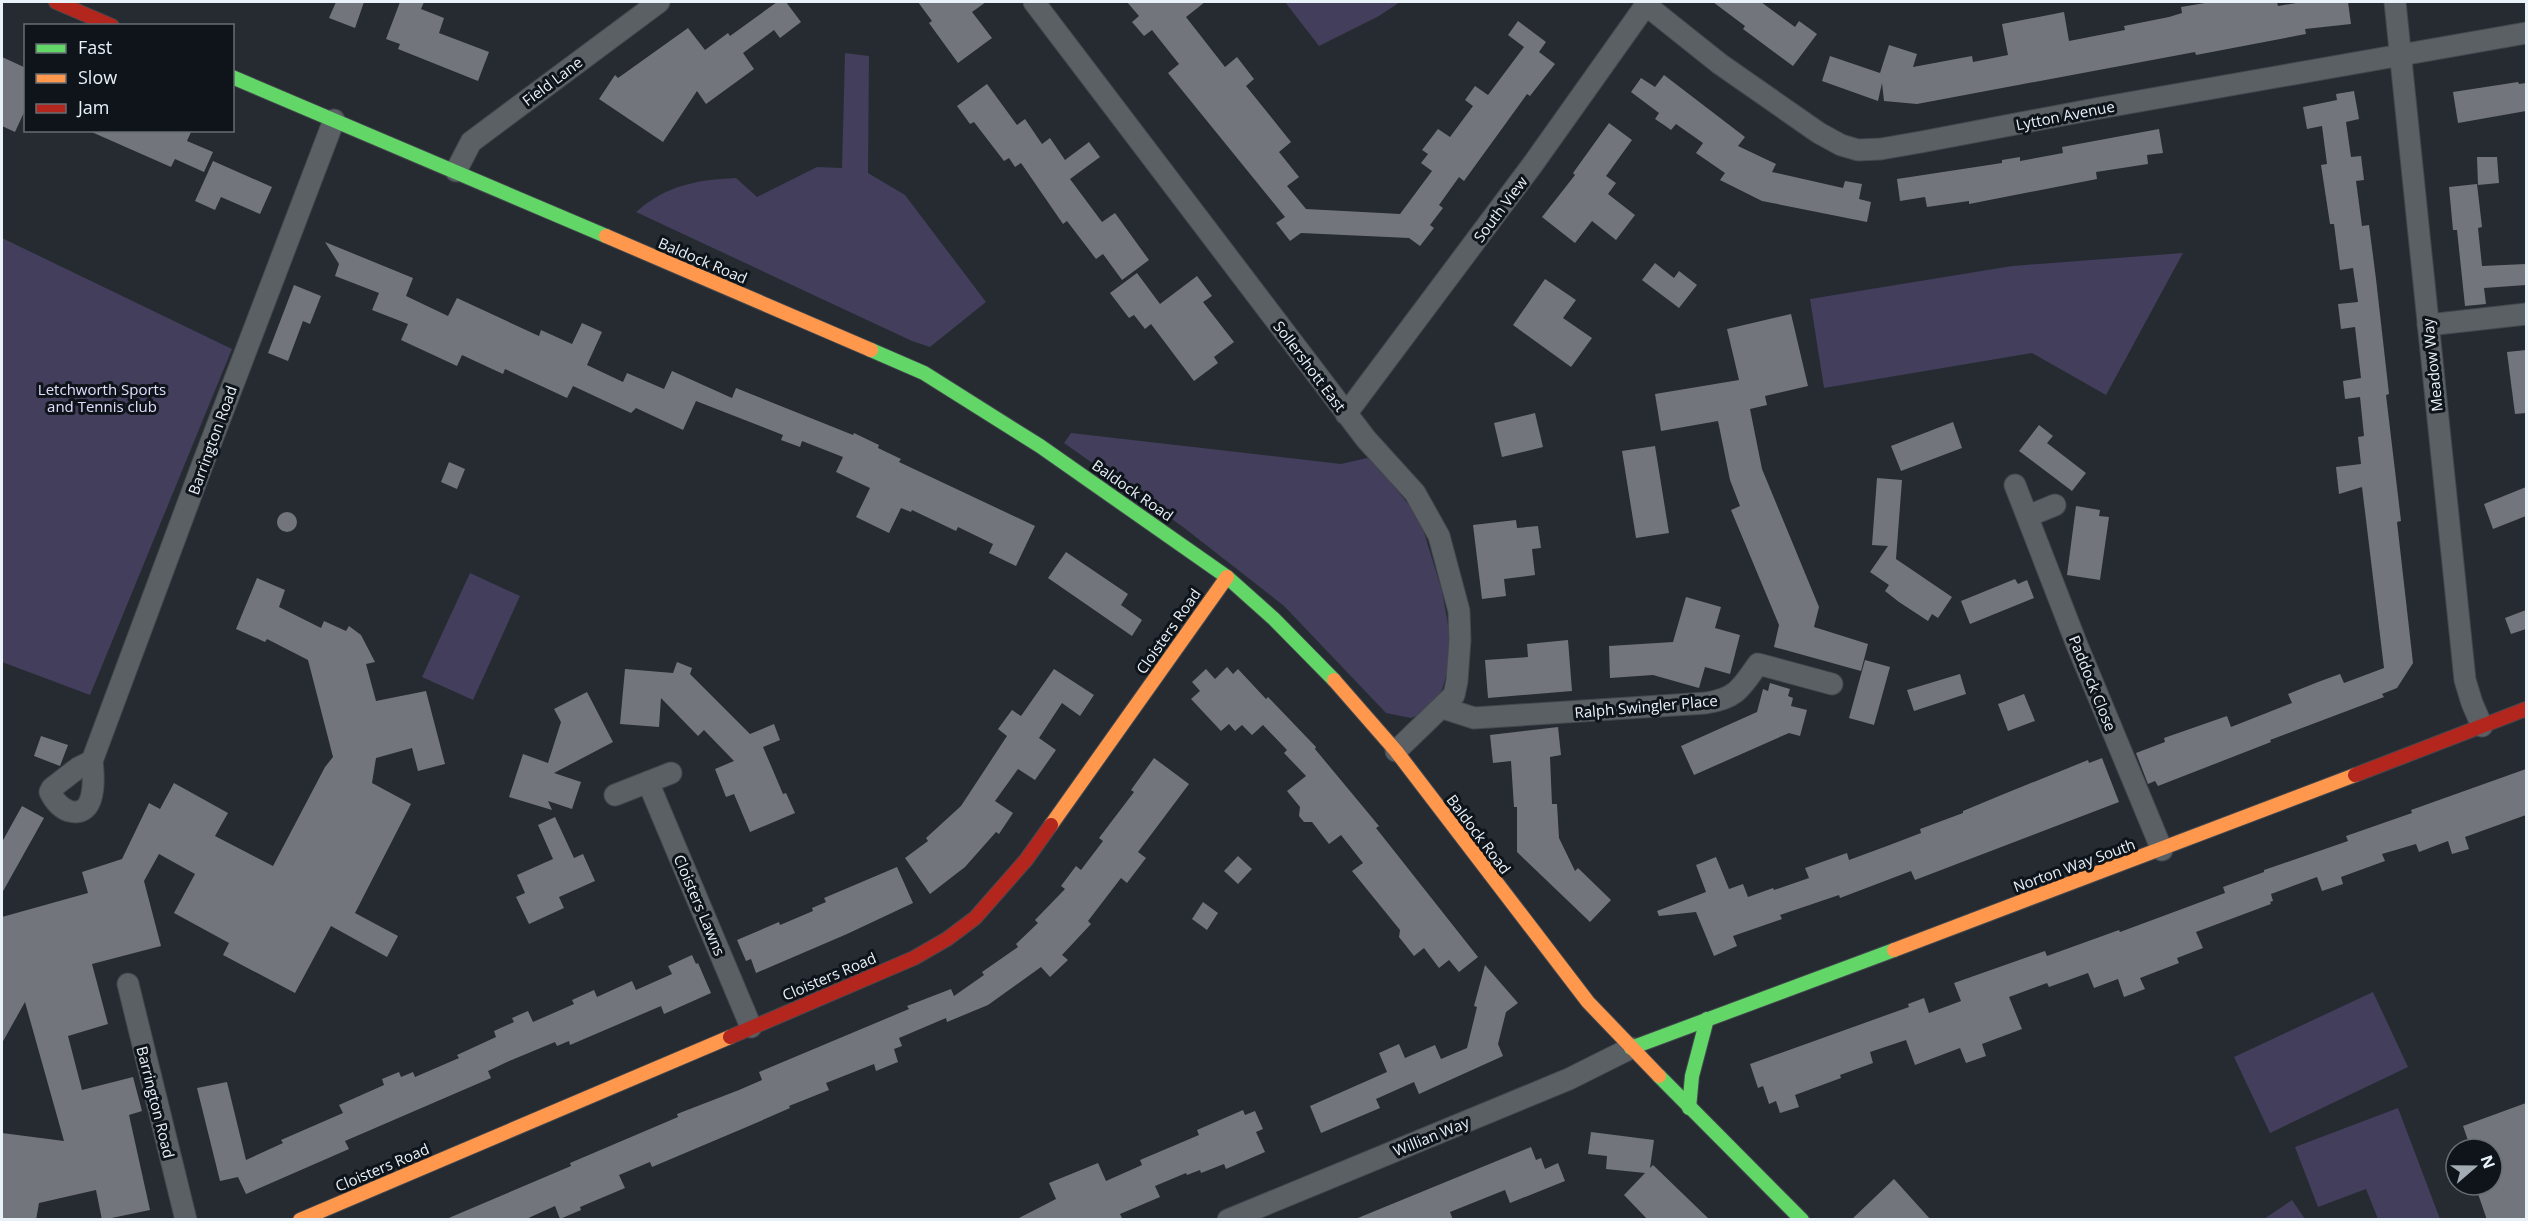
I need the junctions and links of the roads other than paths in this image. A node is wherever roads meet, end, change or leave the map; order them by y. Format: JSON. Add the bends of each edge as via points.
{"nodes":[{"id":1,"x":56,"y":2,"type":"edge"},
{"id":2,"x":659,"y":2,"type":"edge"},
{"id":3,"x":1034,"y":2,"type":"edge"},
{"id":4,"x":2395,"y":2,"type":"edge"},
{"id":5,"x":1647,"y":3,"type":"edge"},
{"id":6,"x":107,"y":24,"type":"edge"},
{"id":7,"x":2526,"y":33,"type":"edge"},
{"id":8,"x":2401,"y":57,"type":"junction"},
{"id":9,"x":234,"y":78,"type":"edge"},
{"id":10,"x":334,"y":120,"type":"junction"},
{"id":11,"x":456,"y":171,"type":"junction"},
{"id":12,"x":2526,"y":314,"type":"edge"},
{"id":13,"x":2428,"y":325,"type":"junction"},
{"id":14,"x":1346,"y":414,"type":"junction"},
{"id":15,"x":2015,"y":485,"type":"dead end"},
{"id":16,"x":2055,"y":505,"type":"dead end"},
{"id":17,"x":2028,"y":516,"type":"junction"},
{"id":18,"x":1227,"y":577,"type":"junction"},
{"id":19,"x":1832,"y":684,"type":"dead end"},
{"id":20,"x":1443,"y":708,"type":"junction"},
{"id":21,"x":2526,"y":709,"type":"edge"},
{"id":22,"x":2482,"y":726,"type":"junction"},
{"id":23,"x":1396,"y":752,"type":"junction"},
{"id":24,"x":93,"y":761,"type":"dead end"},
{"id":25,"x":671,"y":773,"type":"dead end"},
{"id":26,"x":648,"y":782,"type":"junction"},
{"id":27,"x":615,"y":795,"type":"dead end"},
{"id":28,"x":2162,"y":850,"type":"junction"},
{"id":29,"x":128,"y":984,"type":"dead end"},
{"id":30,"x":1707,"y":1019,"type":"junction"},
{"id":31,"x":751,"y":1028,"type":"junction"},
{"id":32,"x":1631,"y":1048,"type":"junction"},
{"id":33,"x":1689,"y":1108,"type":"junction"},
{"id":34,"x":186,"y":1220,"type":"edge"},
{"id":35,"x":300,"y":1220,"type":"edge"},
{"id":36,"x":1228,"y":1220,"type":"edge"},
{"id":37,"x":1802,"y":1220,"type":"edge"}],
"edges":[{"from":1,"to":6,"type":"street"},
{"from":2,"to":11,"type":"street","name":"Field Lane","via":[[471,142]]},
{"from":3,"to":14,"type":"street","name":"Sollershott East"},
{"from":4,"to":8,"type":"street","name":"Meadow Way"},
{"from":5,"to":8,"type":"street","name":"Lytton Avenue","via":[[1720,64],[1819,133],[1858,150],[1911,144]]},
{"from":5,"to":14,"type":"street","name":"South View","via":[[1533,164]]},
{"from":7,"to":8,"type":"street","name":"Lytton Avenue"},
{"from":8,"to":13,"type":"street","name":"Meadow Way"},
{"from":9,"to":10,"type":"street","name":"Baldock Road"},
{"from":10,"to":11,"type":"street","name":"Baldock Road"},
{"from":10,"to":24,"type":"street","name":"Barrington Road"},
{"from":11,"to":18,"type":"street","name":"Baldock Road","via":[[924,373],[1040,446]]},
{"from":12,"to":13,"type":"street"},
{"from":13,"to":22,"type":"street","name":"Meadow Way","via":[[2465,681]]},
{"from":14,"to":20,"type":"street","name":"Sollershott East","via":[[1415,493],[1439,536],[1459,610],[1460,640],[1458,681],[1454,695]]},
{"from":15,"to":17,"type":"street","name":"Paddock Close"},
{"from":16,"to":17,"type":"street"},
{"from":17,"to":28,"type":"street","name":"Paddock Close"},
{"from":18,"to":23,"type":"street","name":"Baldock Road","via":[[1337,683]]},
{"from":18,"to":31,"type":"street","name":"Cloisters Road","via":[[1044,837],[975,918],[914,958]]},
{"from":19,"to":20,"type":"street","name":"Ralph Swingler Place","via":[[1758,664],[1739,692],[1725,700],[1706,703],[1474,718]]},
{"from":20,"to":23,"type":"street","name":"Sollershott East"},
{"from":21,"to":22,"type":"street","name":"Norton Way South"},
{"from":22,"to":28,"type":"street","name":"Norton Way South"},
{"from":23,"to":32,"type":"street","name":"Baldock Road","via":[[1533,933]]},
{"from":25,"to":26,"type":"street"},
{"from":26,"to":27,"type":"street"},
{"from":26,"to":31,"type":"street","name":"Cloisters Lawns"},
{"from":28,"to":30,"type":"street","name":"Norton Way South"},
{"from":29,"to":34,"type":"street","name":"Barrington Road"},
{"from":30,"to":32,"type":"street","name":"Norton Way South"},
{"from":30,"to":33,"type":"street","via":[[1692,1076]]},
{"from":31,"to":35,"type":"street","name":"Cloisters Road"},
{"from":32,"to":33,"type":"street","name":"Baldock Road"},
{"from":32,"to":36,"type":"street","name":"Willian Way","via":[[1569,1079]]},
{"from":33,"to":37,"type":"street","name":"Baldock Road"}]}
